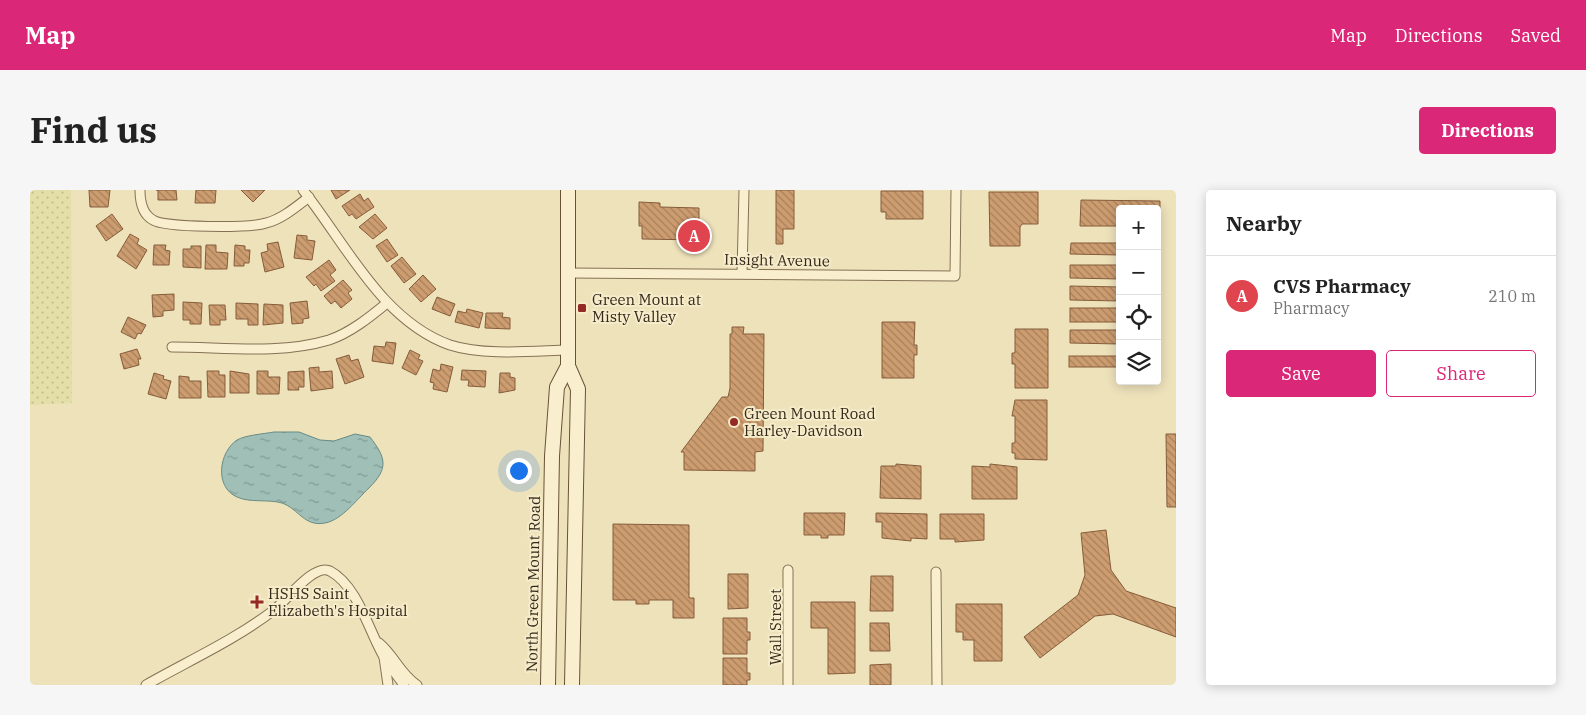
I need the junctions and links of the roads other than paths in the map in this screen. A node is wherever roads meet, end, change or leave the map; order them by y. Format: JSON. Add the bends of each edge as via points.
{"nodes":[{"id":1,"x":140,"y":190,"type":"edge"},
{"id":2,"x":568,"y":190,"type":"edge"},
{"id":3,"x":744,"y":190,"type":"edge"},
{"id":4,"x":956,"y":190,"type":"edge"},
{"id":5,"x":306,"y":194,"type":"edge"},
{"id":6,"x":569,"y":273,"type":"junction"},
{"id":7,"x":742,"y":274,"type":"junction"},
{"id":8,"x":387,"y":303,"type":"junction"},
{"id":9,"x":172,"y":347,"type":"dead end"},
{"id":10,"x":568,"y":350,"type":"junction"},
{"id":11,"x":568,"y":366,"type":"junction"},
{"id":12,"x":788,"y":570,"type":"dead end"},
{"id":13,"x":936,"y":572,"type":"dead end"},
{"id":14,"x":378,"y":643,"type":"junction"},
{"id":15,"x":384,"y":657,"type":"junction"},
{"id":16,"x":146,"y":685,"type":"edge"},
{"id":17,"x":388,"y":685,"type":"edge"},
{"id":18,"x":404,"y":685,"type":"edge"},
{"id":19,"x":417,"y":685,"type":"edge"},
{"id":20,"x":548,"y":685,"type":"edge"},
{"id":21,"x":572,"y":685,"type":"edge"},
{"id":22,"x":788,"y":685,"type":"edge"},
{"id":23,"x":937,"y":685,"type":"edge"}],
"edges":[{"from":1,"to":5,"type":"street","via":[[140,205],[153,220],[171,226],[265,224],[289,212]]},
{"from":2,"to":6,"type":"street","name":"North Green Mount Road"},
{"from":3,"to":7,"type":"street"},
{"from":4,"to":7,"type":"street","name":"Insight Avenue","via":[[955,276]]},
{"from":5,"to":8,"type":"street"},
{"from":6,"to":7,"type":"street","name":"Insight Avenue"},
{"from":6,"to":10,"type":"street","name":"North Green Mount Road"},
{"from":8,"to":9,"type":"street","via":[[367,319],[330,340],[289,348]]},
{"from":8,"to":10,"type":"street","via":[[417,328],[451,345],[487,351]]},
{"from":10,"to":11,"type":"street","name":"North Green Mount Road"},
{"from":11,"to":20,"type":"street","name":"North Green Mount Road","via":[[558,387],[552,456]]},
{"from":11,"to":21,"type":"street","name":"North Green Mount Road","via":[[578,389]]},
{"from":12,"to":22,"type":"street","name":"Wall Street"},
{"from":13,"to":23,"type":"street"},
{"from":14,"to":15,"type":"street"},
{"from":14,"to":16,"type":"street","via":[[366,616],[342,583],[329,571],[320,570],[262,618]]},
{"from":14,"to":19,"type":"street","via":[[390,652],[400,669]]},
{"from":15,"to":17,"type":"street"},
{"from":15,"to":18,"type":"street"}]}
